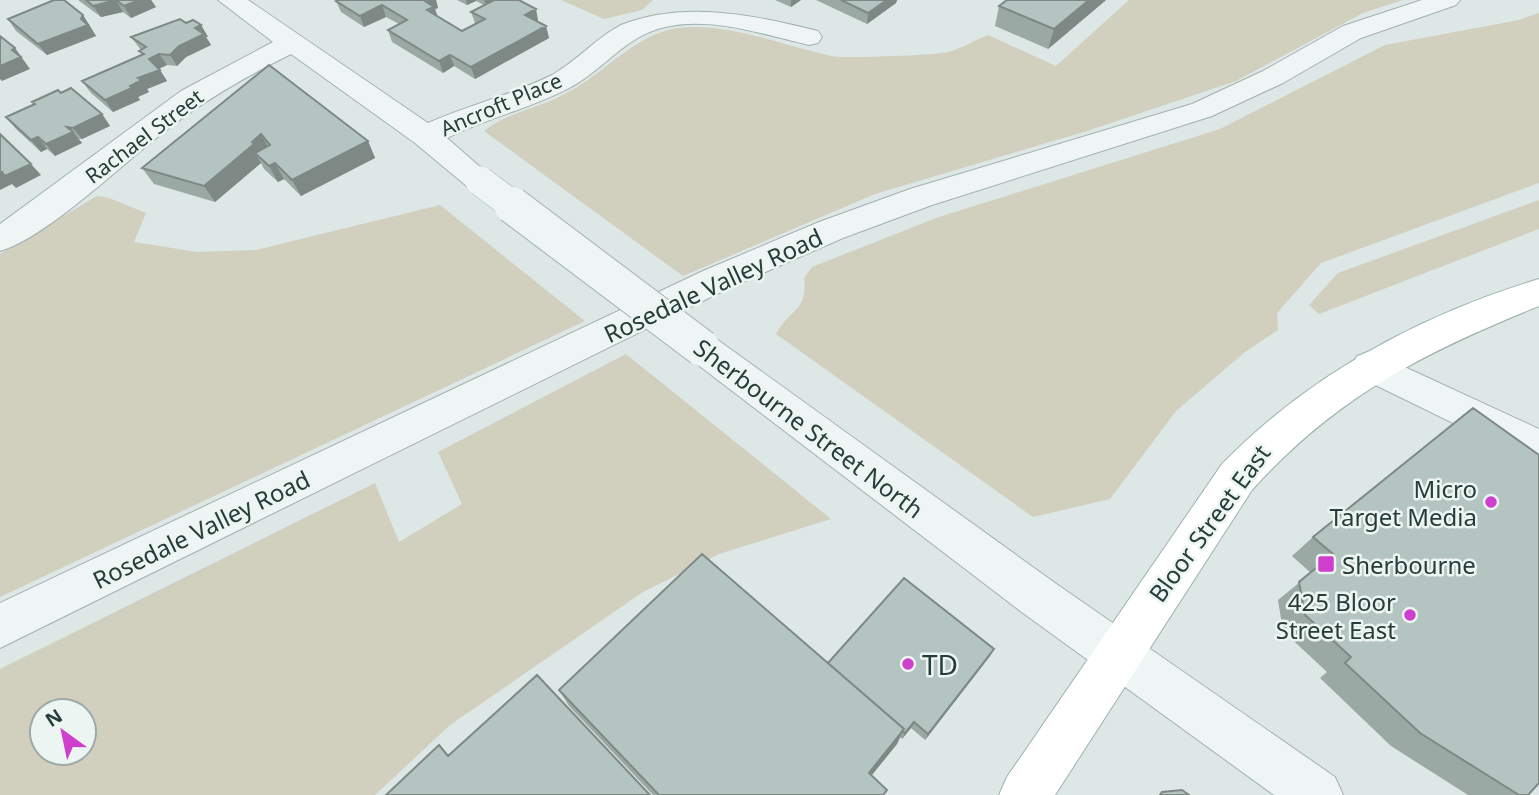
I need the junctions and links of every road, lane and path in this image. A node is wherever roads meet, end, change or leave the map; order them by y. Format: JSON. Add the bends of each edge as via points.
{"nodes":[{"id":1,"x":231,"y":0,"type":"edge"},
{"id":2,"x":1447,"y":0,"type":"edge"},
{"id":3,"x":809,"y":37,"type":"dead end"},
{"id":4,"x":294,"y":42,"type":"junction"},
{"id":5,"x":426,"y":136,"type":"junction"},
{"id":6,"x":0,"y":239,"type":"edge"},
{"id":7,"x":1539,"y":292,"type":"edge"},
{"id":8,"x":1370,"y":366,"type":"junction"},
{"id":9,"x":1539,"y":447,"type":"edge"},
{"id":10,"x":0,"y":626,"type":"edge"},
{"id":11,"x":1118,"y":653,"type":"junction"},
{"id":12,"x":1026,"y":795,"type":"edge"},
{"id":13,"x":1317,"y":795,"type":"edge"}],
"edges":[{"from":1,"to":4,"type":"street","name":"Sherbourne Street North"},
{"from":2,"to":10,"type":"street","name":"Rosedale Valley Road","via":[[1352,32],[1202,110],[920,197],[715,280]]},
{"from":3,"to":5,"type":"street","name":"Ancroft Place","via":[[713,16],[664,18],[628,32],[559,82]]},
{"from":4,"to":5,"type":"street","name":"Sherbourne Street North"},
{"from":4,"to":6,"type":"street","name":"Rachael Street","via":[[228,74],[177,107],[94,175]]},
{"from":5,"to":11,"type":"street","name":"Sherbourne Street North","bridge":true,"via":[[873,477]]},
{"from":7,"to":8,"type":"main road","name":"Bloor Street East"},
{"from":8,"to":9,"type":"street"},
{"from":8,"to":11,"type":"main road","name":"Bloor Street East","via":[[1330,390],[1268,440],[1237,477]]},
{"from":11,"to":12,"type":"main road","name":"Bloor Street East"},
{"from":11,"to":13,"type":"street","name":"Sherbourne Street North"}]}
